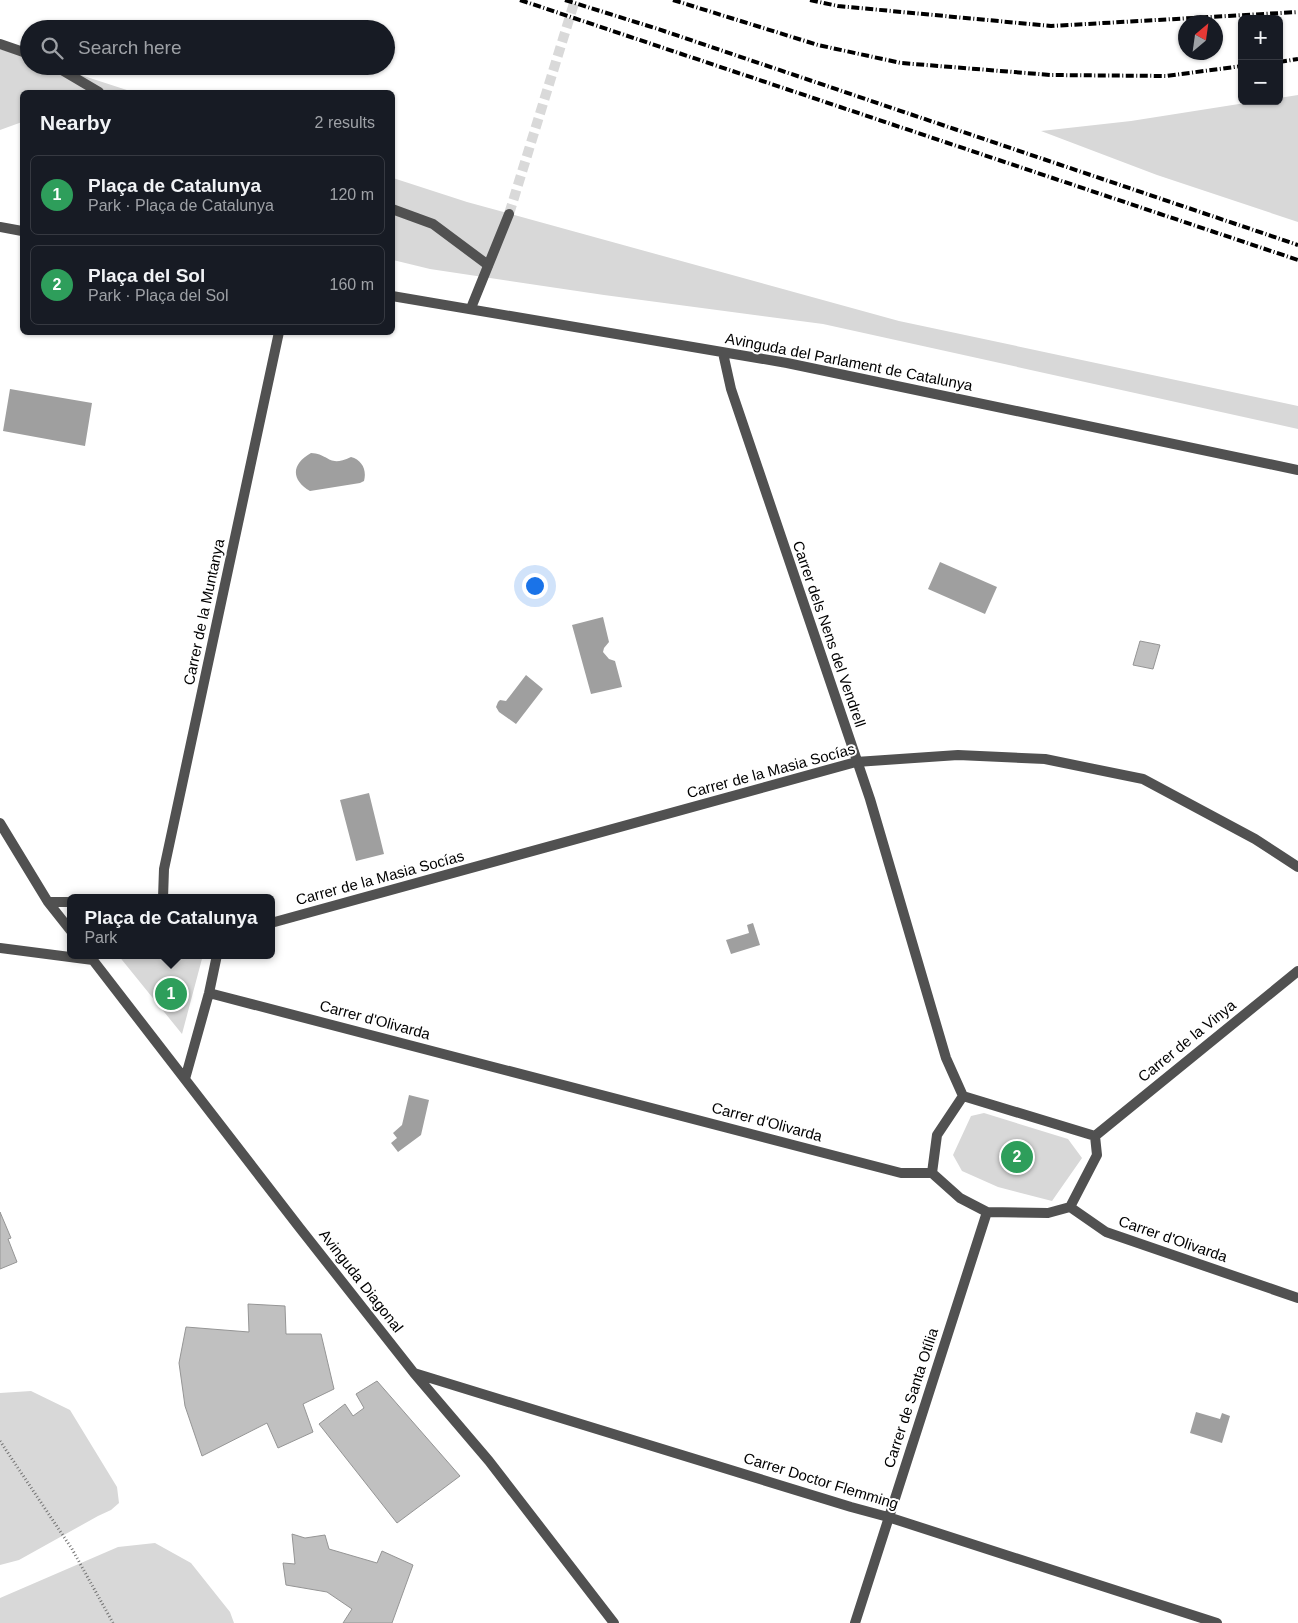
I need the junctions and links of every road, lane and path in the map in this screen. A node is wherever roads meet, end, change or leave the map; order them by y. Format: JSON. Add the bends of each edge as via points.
{"nodes":[{"id":1,"x":0,"y":44,"type":"edge"},
{"id":2,"x":20,"y":51,"type":"edge"},
{"id":3,"x":70,"y":75,"type":"edge"},
{"id":4,"x":96,"y":90,"type":"edge"},
{"id":5,"x":395,"y":210,"type":"edge"},
{"id":6,"x":509,"y":214,"type":"tunnel mouth"},
{"id":7,"x":0,"y":227,"type":"edge"},
{"id":8,"x":20,"y":231,"type":"edge"},
{"id":9,"x":488,"y":265,"type":"junction"},
{"id":10,"x":395,"y":296,"type":"edge"},
{"id":11,"x":470,"y":308,"type":"junction"},
{"id":12,"x":278,"y":335,"type":"edge"},
{"id":13,"x":722,"y":353,"type":"junction"},
{"id":14,"x":1298,"y":470,"type":"edge"},
{"id":15,"x":856,"y":762,"type":"junction"},
{"id":16,"x":0,"y":823,"type":"edge"},
{"id":17,"x":1298,"y":867,"type":"edge"},
{"id":18,"x":163,"y":894,"type":"edge"},
{"id":19,"x":48,"y":902,"type":"junction"},
{"id":20,"x":67,"y":902,"type":"edge"},
{"id":21,"x":275,"y":923,"type":"edge"},
{"id":22,"x":67,"y":927,"type":"edge"},
{"id":23,"x":0,"y":948,"type":"edge"},
{"id":24,"x":67,"y":955,"type":"edge"},
{"id":25,"x":92,"y":959,"type":"edge"},
{"id":26,"x":216,"y":959,"type":"edge"},
{"id":27,"x":1298,"y":971,"type":"edge"},
{"id":28,"x":209,"y":993,"type":"junction"},
{"id":29,"x":185,"y":1079,"type":"junction"},
{"id":30,"x":962,"y":1096,"type":"junction"},
{"id":31,"x":1095,"y":1136,"type":"junction"},
{"id":32,"x":932,"y":1173,"type":"junction"},
{"id":33,"x":1070,"y":1207,"type":"junction"},
{"id":34,"x":987,"y":1212,"type":"junction"},
{"id":35,"x":1298,"y":1298,"type":"edge"},
{"id":36,"x":414,"y":1372,"type":"junction"},
{"id":37,"x":0,"y":1442,"type":"edge"},
{"id":38,"x":888,"y":1517,"type":"junction"},
{"id":39,"x":113,"y":1623,"type":"edge"},
{"id":40,"x":614,"y":1623,"type":"edge"},
{"id":41,"x":855,"y":1623,"type":"edge"},
{"id":42,"x":1217,"y":1623,"type":"edge"}],
"edges":[{"from":1,"to":2,"type":"street"},
{"from":3,"to":4,"type":"street"},
{"from":5,"to":9,"type":"street","via":[[433,224]]},
{"from":6,"to":9,"type":"street"},
{"from":7,"to":8,"type":"street"},
{"from":9,"to":11,"type":"street"},
{"from":10,"to":11,"type":"street","name":"Avinguda del Parlament de Catalunya"},
{"from":11,"to":13,"type":"street","name":"Avinguda del Parlament de Catalunya"},
{"from":12,"to":18,"type":"street","name":"Carrer de la Muntanya","via":[[164,869]]},
{"from":13,"to":14,"type":"street","name":"Avinguda del Parlament de Catalunya","via":[[788,363]]},
{"from":13,"to":15,"type":"street","name":"Carrer dels Nens del Vendrell"},
{"from":15,"to":17,"type":"street","name":"Carrer de la Masia Socías","via":[[958,755],[1045,759],[1136,777],[1255,839]]},
{"from":15,"to":21,"type":"street","name":"Carrer de la Masia Socías"},
{"from":15,"to":30,"type":"street","name":"Carrer dels Nens del Vendrell","via":[[870,799],[946,1058]]},
{"from":16,"to":19,"type":"street"},
{"from":19,"to":20,"type":"street"},
{"from":19,"to":22,"type":"street"},
{"from":23,"to":24,"type":"street"},
{"from":25,"to":29,"type":"street","name":"Avinguda Diagonal"},
{"from":26,"to":28,"type":"street"},
{"from":27,"to":31,"type":"street","name":"Carrer de la Vinya"},
{"from":28,"to":29,"type":"street"},
{"from":28,"to":32,"type":"street","name":"Carrer d'Olivarda","via":[[901,1173]]},
{"from":29,"to":36,"type":"street","name":"Avinguda Diagonal"},
{"from":30,"to":31,"type":"street"},
{"from":30,"to":32,"type":"street","via":[[937,1135]]},
{"from":31,"to":33,"type":"street","via":[[1097,1155]]},
{"from":32,"to":34,"type":"street","via":[[960,1198]]},
{"from":33,"to":34,"type":"street","via":[[1048,1212]]},
{"from":33,"to":35,"type":"street","name":"Carrer d'Olivarda","via":[[1106,1232]]},
{"from":34,"to":38,"type":"street","name":"Carrer de Santa Otília"},
{"from":36,"to":38,"type":"street","name":"Carrer Doctor Flemming"},
{"from":36,"to":40,"type":"street","name":"Avinguda Diagonal","via":[[489,1461]]},
{"from":37,"to":39,"type":"path","via":[[72,1549]]},
{"from":38,"to":41,"type":"street","name":"Carrer de Santa Otília"},
{"from":38,"to":42,"type":"street","name":"Carrer Doctor Flemming"}]}
